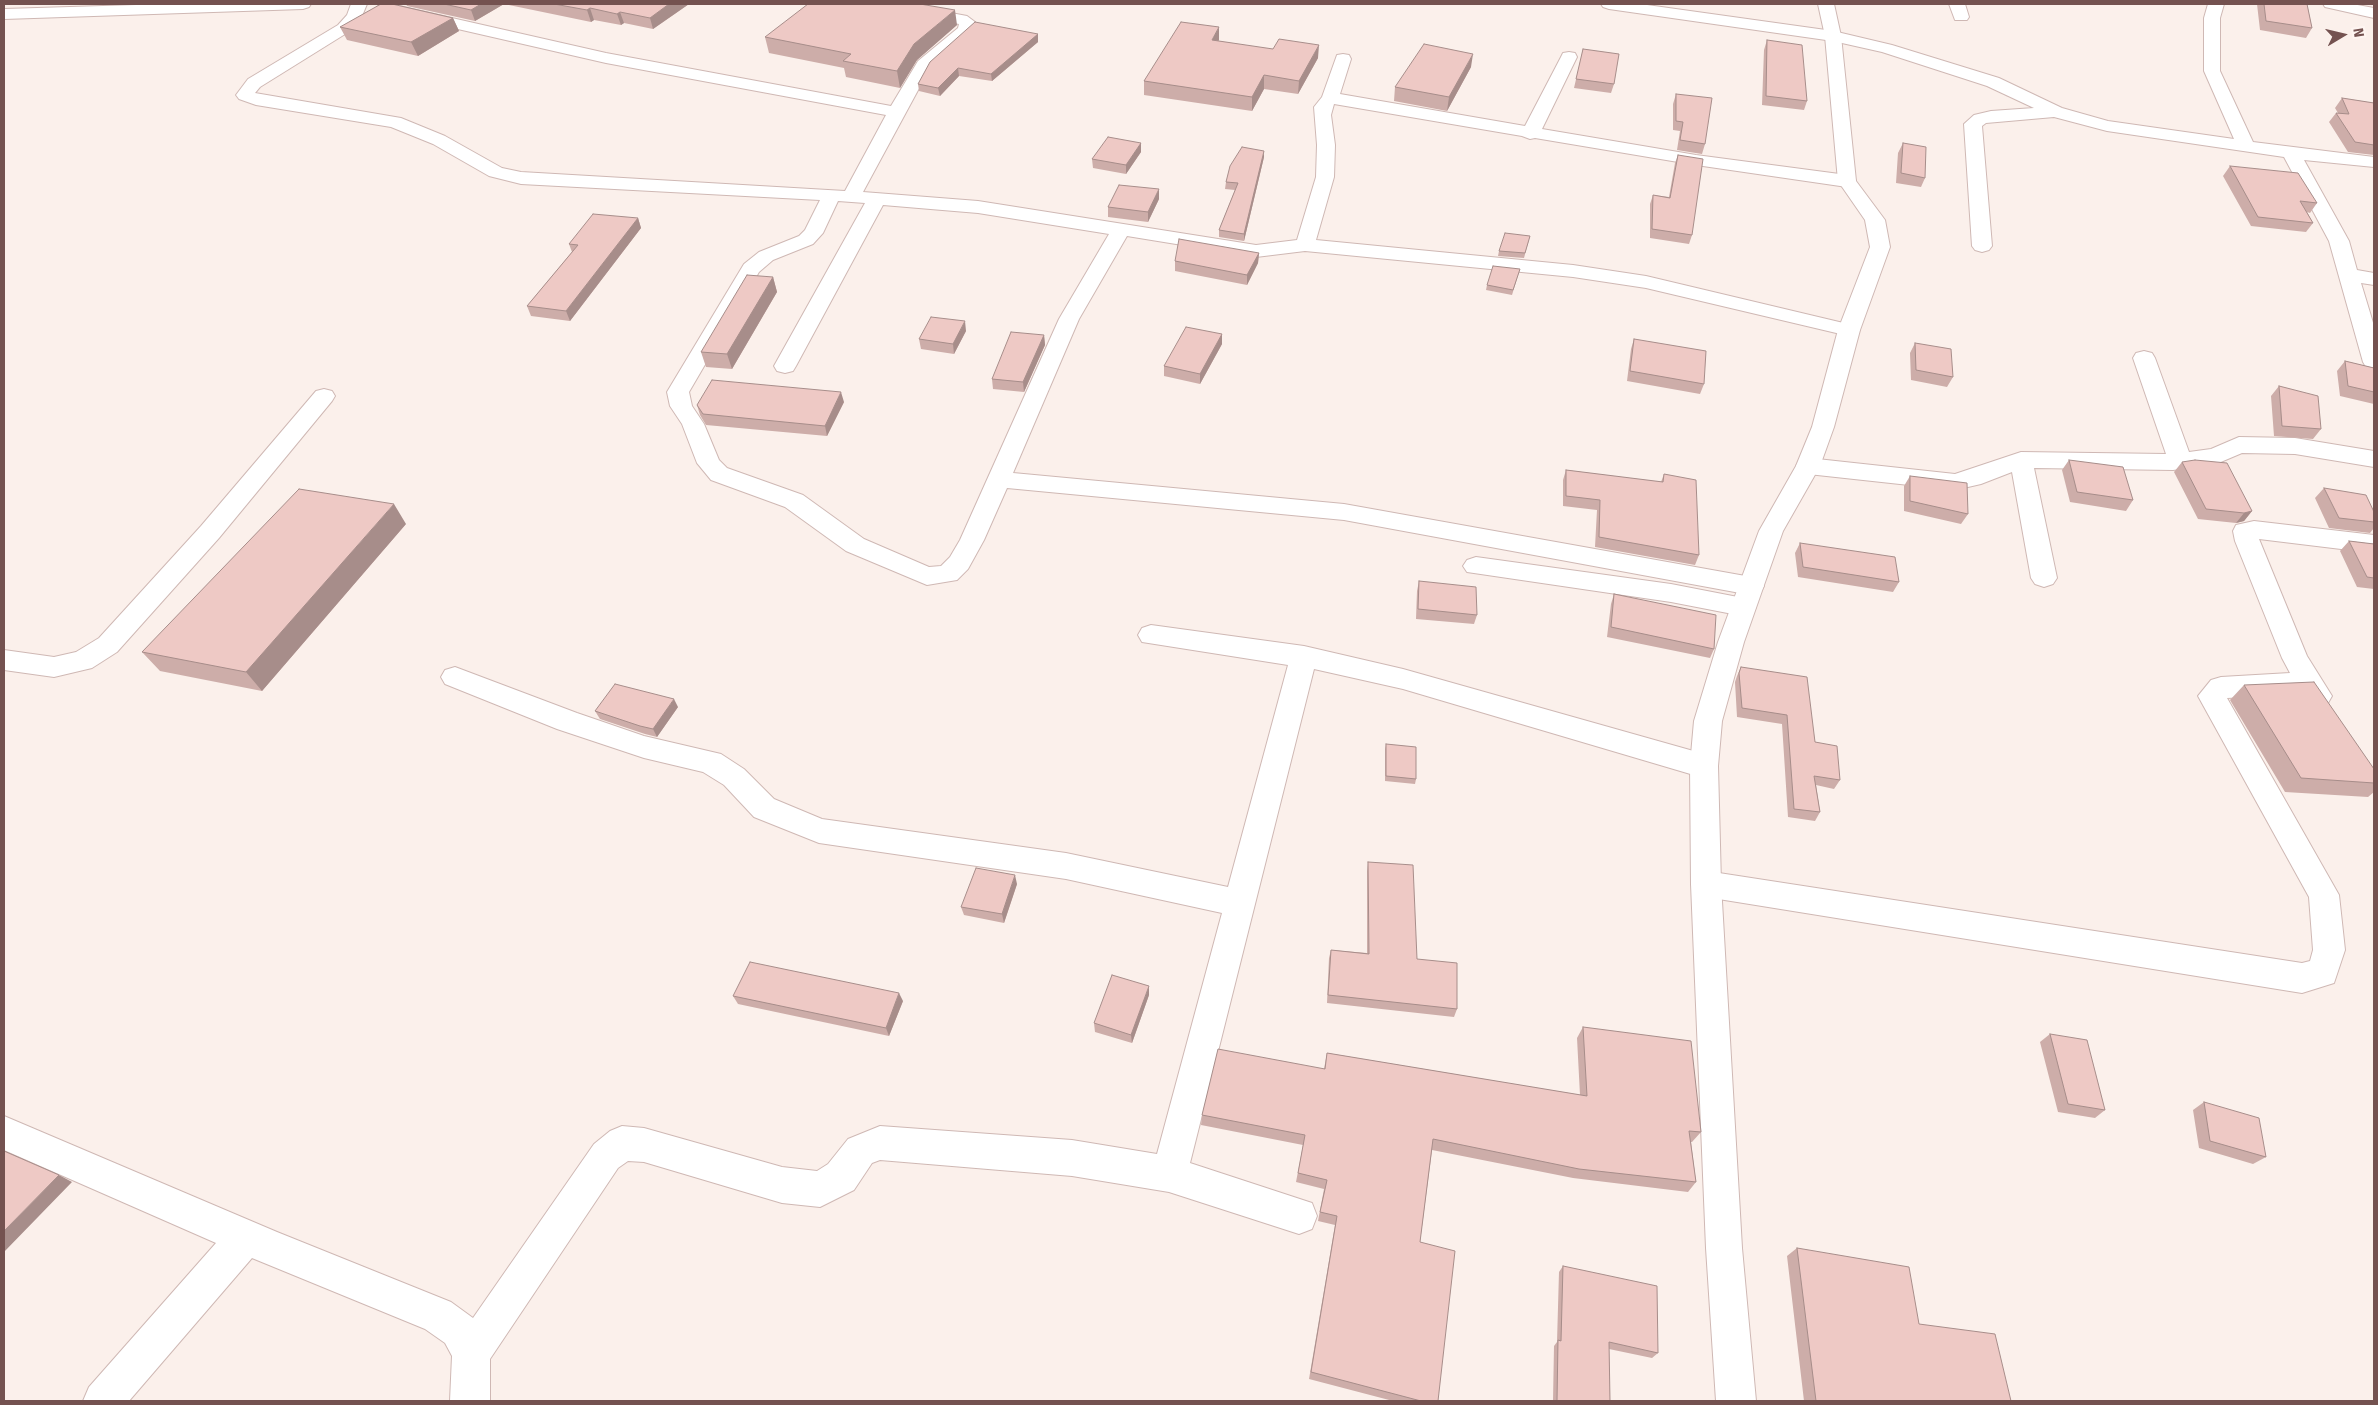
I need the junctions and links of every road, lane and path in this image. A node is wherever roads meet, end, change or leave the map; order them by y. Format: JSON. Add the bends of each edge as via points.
{"nodes":[{"id":1,"x":303,"y":4,"type":"edge"},
{"id":2,"x":359,"y":4,"type":"edge"},
{"id":3,"x":385,"y":4,"type":"edge"},
{"id":4,"x":878,"y":4,"type":"edge"},
{"id":5,"x":1609,"y":4,"type":"edge"},
{"id":6,"x":1826,"y":4,"type":"edge"},
{"id":7,"x":2216,"y":4,"type":"edge"},
{"id":8,"x":2331,"y":4,"type":"edge"},
{"id":9,"x":118,"y":7,"type":"edge"},
{"id":10,"x":2374,"y":13,"type":"edge"},
{"id":11,"x":4,"y":14,"type":"edge"},
{"id":12,"x":1833,"y":36,"type":"junction"},
{"id":13,"x":1569,"y":56,"type":"dead end"},
{"id":14,"x":1343,"y":59,"type":"dead end"},
{"id":15,"x":1330,"y":98,"type":"junction"},
{"id":16,"x":898,"y":112,"type":"junction"},
{"id":17,"x":2056,"y":112,"type":"junction"},
{"id":18,"x":1530,"y":134,"type":"junction"},
{"id":19,"x":2246,"y":147,"type":"junction"},
{"id":20,"x":2291,"y":153,"type":"junction"},
{"id":21,"x":2374,"y":162,"type":"edge"},
{"id":22,"x":1848,"y":180,"type":"junction"},
{"id":23,"x":842,"y":196,"type":"junction"},
{"id":24,"x":876,"y":200,"type":"junction"},
{"id":25,"x":1121,"y":230,"type":"junction"},
{"id":26,"x":1305,"y":245,"type":"junction"},
{"id":27,"x":1982,"y":246,"type":"dead end"},
{"id":28,"x":2349,"y":274,"type":"junction"},
{"id":29,"x":2374,"y":279,"type":"edge"},
{"id":30,"x":1849,"y":330,"type":"junction"},
{"id":31,"x":2144,"y":358,"type":"dead end"},
{"id":32,"x":2374,"y":362,"type":"edge"},
{"id":33,"x":785,"y":366,"type":"dead end"},
{"id":34,"x":324,"y":396,"type":"dead end"},
{"id":35,"x":2374,"y":459,"type":"edge"},
{"id":36,"x":2021,"y":460,"type":"junction"},
{"id":37,"x":2180,"y":461,"type":"junction"},
{"id":38,"x":1808,"y":466,"type":"junction"},
{"id":39,"x":998,"y":479,"type":"junction"},
{"id":40,"x":2374,"y":544,"type":"edge"},
{"id":41,"x":1476,"y":566,"type":"dead end"},
{"id":42,"x":2044,"y":578,"type":"dead end"},
{"id":43,"x":1747,"y":596,"type":"junction"},
{"id":44,"x":1151,"y":635,"type":"dead end"},
{"id":45,"x":1304,"y":656,"type":"junction"},
{"id":46,"x":4,"y":660,"type":"edge"},
{"id":47,"x":455,"y":677,"type":"dead end"},
{"id":48,"x":2309,"y":683,"type":"junction"},
{"id":49,"x":2332,"y":718,"type":"edge"},
{"id":50,"x":1704,"y":766,"type":"junction"},
{"id":51,"x":1706,"y":884,"type":"junction"},
{"id":52,"x":1239,"y":903,"type":"junction"},
{"id":53,"x":4,"y":1133,"type":"edge"},
{"id":54,"x":1169,"y":1174,"type":"junction"},
{"id":55,"x":1299,"y":1216,"type":"dead end"},
{"id":56,"x":246,"y":1237,"type":"junction"},
{"id":57,"x":471,"y":1353,"type":"junction"},
{"id":58,"x":103,"y":1401,"type":"edge"},
{"id":59,"x":470,"y":1401,"type":"edge"},
{"id":60,"x":1736,"y":1401,"type":"edge"}],
"edges":[{"from":1,"to":9,"type":"street"},
{"from":2,"to":23,"type":"street","via":[[344,28],[254,83],[245,95],[256,100],[395,122],[425,133],[496,172],[521,178]]},
{"from":3,"to":16,"type":"street","via":[[394,10],[606,58]]},
{"from":4,"to":16,"type":"street","via":[[967,22],[966,30],[924,65]]},
{"from":5,"to":12,"type":"street"},
{"from":6,"to":12,"type":"street"},
{"from":7,"to":19,"type":"street","via":[[2212,18],[2212,71]]},
{"from":8,"to":10,"type":"street"},
{"from":9,"to":11,"type":"street"},
{"from":12,"to":17,"type":"street","via":[[1886,48],[1993,82]]},
{"from":12,"to":22,"type":"street"},
{"from":13,"to":18,"type":"street"},
{"from":14,"to":15,"type":"street"},
{"from":15,"to":18,"type":"street"},
{"from":15,"to":26,"type":"street","via":[[1323,107],[1322,115],[1326,145],[1324,177]]},
{"from":16,"to":23,"type":"street"},
{"from":17,"to":19,"type":"street","via":[[2107,126]]},
{"from":17,"to":27,"type":"street","via":[[1991,116],[1973,124]]},
{"from":18,"to":22,"type":"street"},
{"from":19,"to":20,"type":"street"},
{"from":20,"to":21,"type":"street"},
{"from":20,"to":28,"type":"street","via":[[2339,241]]},
{"from":22,"to":30,"type":"street","via":[[1880,235],[1880,247]]},
{"from":23,"to":24,"type":"street"},
{"from":23,"to":39,"type":"street","via":[[806,240],[766,256],[751,268],[678,392],[681,406],[693,424],[709,463],[720,474],[794,501],[855,545],[927,576],[948,574],[959,563]]},
{"from":24,"to":25,"type":"street","via":[[978,206]]},
{"from":24,"to":33,"type":"street"},
{"from":25,"to":26,"type":"street","via":[[1256,251]]},
{"from":25,"to":39,"type":"street","via":[[1069,319]]},
{"from":26,"to":30,"type":"street","via":[[1629,280]]},
{"from":28,"to":29,"type":"street"},
{"from":28,"to":32,"type":"street"},
{"from":30,"to":38,"type":"street","via":[[1823,427]]},
{"from":31,"to":37,"type":"street"},
{"from":34,"to":46,"type":"street","via":[[197,547],[108,645],[83,661],[54,667]]},
{"from":35,"to":37,"type":"street","via":[[2295,446],[2239,445],[2216,456]]},
{"from":36,"to":37,"type":"street"},
{"from":36,"to":38,"type":"street","via":[[1955,482]]},
{"from":36,"to":42,"type":"street"},
{"from":38,"to":43,"type":"street","via":[[1771,531]]},
{"from":39,"to":43,"type":"street","via":[[1344,512],[1576,555]]},
{"from":40,"to":48,"type":"street","via":[[2254,530],[2245,532],[2295,658]]},
{"from":41,"to":43,"type":"street","via":[[1671,593]]},
{"from":43,"to":50,"type":"street","via":[[1708,721]]},
{"from":44,"to":45,"type":"street"},
{"from":45,"to":50,"type":"street","via":[[1403,679]]},
{"from":45,"to":52,"type":"street"},
{"from":47,"to":52,"type":"street","via":[[644,747],[711,762],[734,777],[764,808],[819,831],[1066,866]]},
{"from":48,"to":49,"type":"street"},
{"from":48,"to":51,"type":"street","via":[[2238,684],[2221,687],[2212,696],[2324,895],[2329,950],[2323,973],[2302,978]]},
{"from":50,"to":51,"type":"street"},
{"from":51,"to":60,"type":"street","via":[[1724,1248]]},
{"from":52,"to":54,"type":"street"},
{"from":53,"to":56,"type":"street"},
{"from":54,"to":55,"type":"street"},
{"from":54,"to":57,"type":"street","via":[[1072,1158],[880,1143],[860,1151],[841,1177],[820,1189],[782,1185],[644,1145],[622,1143],[606,1156]]},
{"from":56,"to":57,"type":"street","via":[[438,1314],[458,1330]]},
{"from":56,"to":58,"type":"street"},
{"from":57,"to":59,"type":"street"}]}
